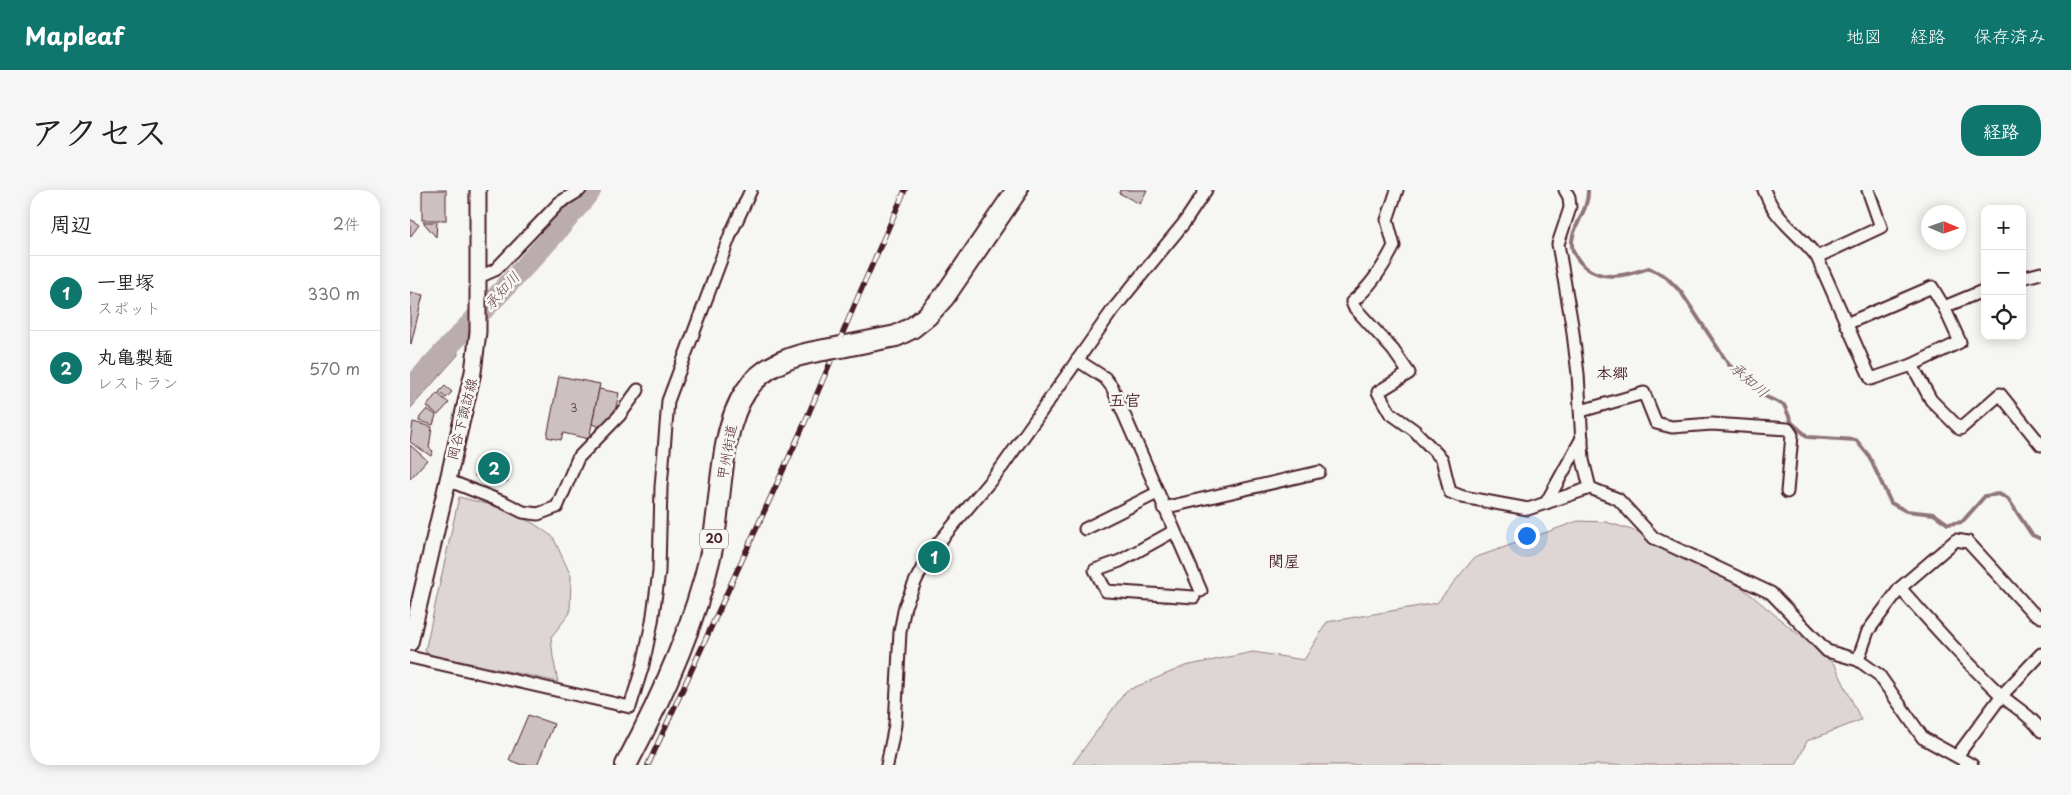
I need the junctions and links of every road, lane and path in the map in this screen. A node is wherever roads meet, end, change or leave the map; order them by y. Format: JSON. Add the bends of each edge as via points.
{"nodes":[{"id":1,"x":478,"y":190,"type":"edge"},
{"id":2,"x":580,"y":190,"type":"edge"},
{"id":3,"x":751,"y":190,"type":"edge"},
{"id":4,"x":1016,"y":190,"type":"edge"},
{"id":5,"x":1206,"y":190,"type":"edge"},
{"id":6,"x":1397,"y":190,"type":"edge"},
{"id":7,"x":1564,"y":190,"type":"edge"},
{"id":8,"x":1764,"y":190,"type":"edge"},
{"id":9,"x":1868,"y":190,"type":"edge"},
{"id":10,"x":1817,"y":257,"type":"junction"},
{"id":11,"x":2041,"y":273,"type":"edge"},
{"id":12,"x":479,"y":277,"type":"junction"},
{"id":13,"x":2026,"y":277,"type":"edge"},
{"id":14,"x":1981,"y":292,"type":"edge"},
{"id":15,"x":1944,"y":307,"type":"junction"},
{"id":16,"x":1846,"y":324,"type":"junction"},
{"id":17,"x":1077,"y":360,"type":"junction"},
{"id":18,"x":1912,"y":365,"type":"junction"},
{"id":19,"x":638,"y":390,"type":"dead end"},
{"id":20,"x":1581,"y":411,"type":"junction"},
{"id":21,"x":1582,"y":438,"type":"junction"},
{"id":22,"x":2041,"y":445,"type":"edge"},
{"id":23,"x":1319,"y":472,"type":"dead end"},
{"id":24,"x":447,"y":480,"type":"junction"},
{"id":25,"x":1590,"y":488,"type":"junction"},
{"id":26,"x":1787,"y":492,"type":"dead end"},
{"id":27,"x":1157,"y":493,"type":"junction"},
{"id":28,"x":1546,"y":503,"type":"junction"},
{"id":29,"x":1163,"y":508,"type":"junction"},
{"id":30,"x":1084,"y":529,"type":"dead end"},
{"id":31,"x":1174,"y":531,"type":"junction"},
{"id":32,"x":1900,"y":588,"type":"junction"},
{"id":33,"x":2041,"y":617,"type":"edge"},
{"id":34,"x":411,"y":634,"type":"edge"},
{"id":35,"x":2041,"y":654,"type":"edge"},
{"id":36,"x":410,"y":657,"type":"edge"},
{"id":37,"x":1858,"y":660,"type":"junction"},
{"id":38,"x":2002,"y":695,"type":"junction"},
{"id":39,"x":2041,"y":731,"type":"edge"},
{"id":40,"x":1957,"y":756,"type":"junction"},
{"id":41,"x":626,"y":765,"type":"edge"},
{"id":42,"x":887,"y":765,"type":"edge"},
{"id":43,"x":1972,"y":765,"type":"edge"}],
"edges":[{"from":1,"to":12,"type":"main road","name":"岡谷下諏訪線"},
{"from":2,"to":12,"type":"street","via":[[559,202],[496,270]]},
{"from":3,"to":36,"type":"street","via":[[731,233],[668,401],[654,614],[630,706]]},
{"from":4,"to":41,"type":"highway","name":"甲州街道","number":"20","via":[[944,297],[912,328],[881,341],[804,353],[756,378],[731,425],[708,566],[682,642]]},
{"from":5,"to":17,"type":"street"},
{"from":6,"to":28,"type":"street","via":[[1387,220],[1394,246],[1352,302],[1409,373],[1378,392],[1390,413],[1414,430],[1442,460],[1450,492],[1514,508],[1528,509]]},
{"from":7,"to":20,"type":"street","via":[[1569,197],[1570,208],[1558,244],[1572,325]]},
{"from":8,"to":10,"type":"street","via":[[1775,211]]},
{"from":9,"to":10,"type":"street","via":[[1881,227]]},
{"from":10,"to":16,"type":"street"},
{"from":11,"to":13,"type":"street"},
{"from":12,"to":24,"type":"main road","name":"岡谷下諏訪線","via":[[473,372]]},
{"from":14,"to":15,"type":"street"},
{"from":15,"to":16,"type":"street","via":[[1932,287]]},
{"from":15,"to":18,"type":"street","via":[[1960,342]]},
{"from":16,"to":18,"type":"street","via":[[1871,379]]},
{"from":17,"to":27,"type":"street","via":[[1105,378],[1112,387]]},
{"from":17,"to":42,"type":"street","via":[[1002,467],[930,553],[916,580],[905,606],[900,632],[895,725]]},
{"from":18,"to":22,"type":"street","via":[[1931,400],[1960,429],[2000,394]]},
{"from":19,"to":24,"type":"street","via":[[619,416],[578,458],[557,507],[538,514],[522,512]]},
{"from":20,"to":21,"type":"street"},
{"from":20,"to":26,"type":"street","via":[[1644,393],[1656,423],[1672,427],[1712,424],[1788,429],[1792,435]]},
{"from":21,"to":25,"type":"street"},
{"from":21,"to":28,"type":"street"},
{"from":23,"to":29,"type":"street"},
{"from":24,"to":34,"type":"main road","name":"岡谷下諏訪線"},
{"from":25,"to":28,"type":"street"},
{"from":25,"to":37,"type":"street","via":[[1618,499],[1654,538],[1771,593],[1827,651]]},
{"from":27,"to":29,"type":"street"},
{"from":27,"to":30,"type":"street"},
{"from":29,"to":31,"type":"street"},
{"from":31,"to":31,"type":"street","via":[[1198,594],[1106,591],[1095,570],[1120,561]]},
{"from":32,"to":33,"type":"street","via":[[1956,540],[1968,542],[2032,612]]},
{"from":32,"to":37,"type":"street","via":[[1868,631]]},
{"from":32,"to":38,"type":"street"},
{"from":35,"to":38,"type":"street"},
{"from":37,"to":40,"type":"street","via":[[1879,676],[1922,738]]},
{"from":38,"to":39,"type":"street"},
{"from":38,"to":40,"type":"street"},
{"from":40,"to":43,"type":"street"}]}
